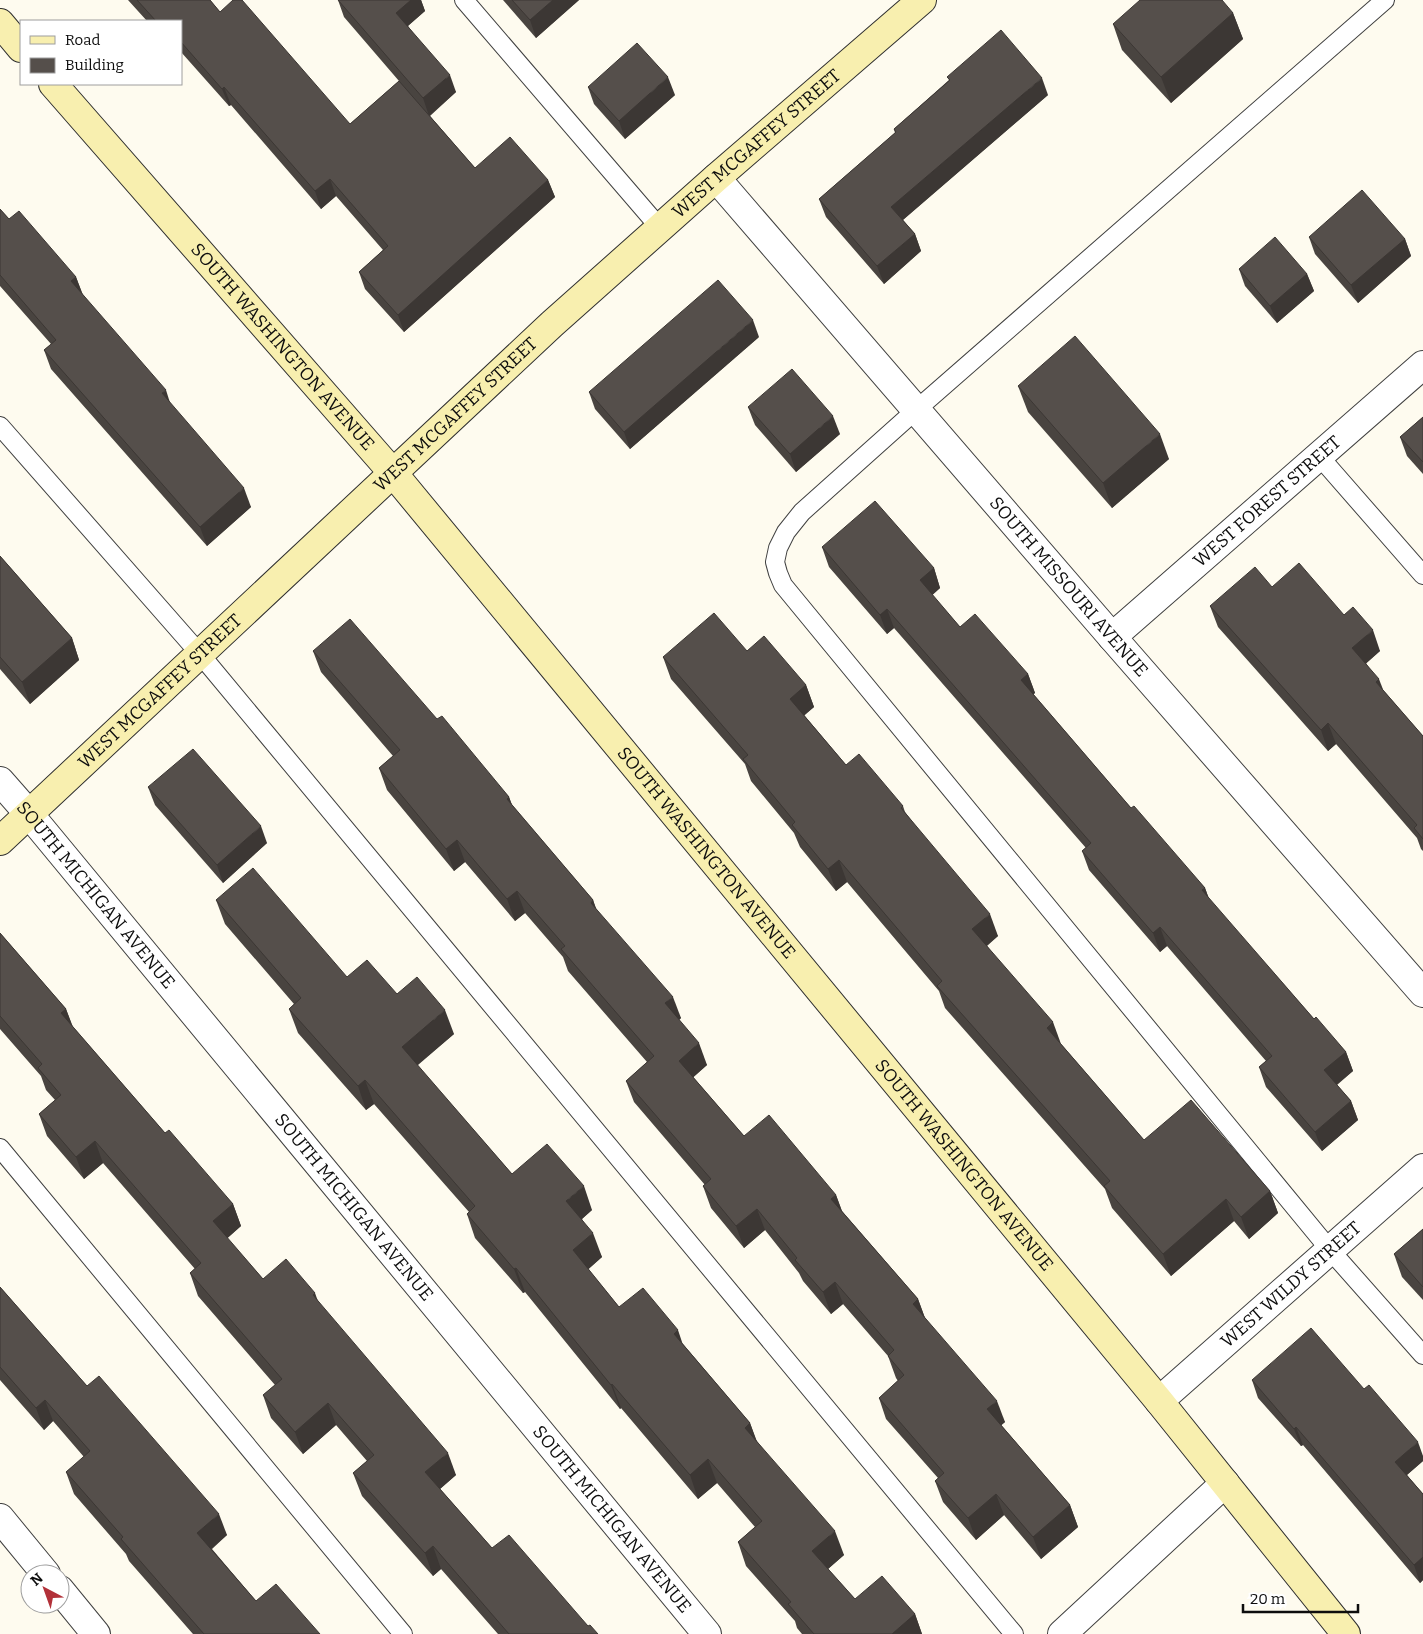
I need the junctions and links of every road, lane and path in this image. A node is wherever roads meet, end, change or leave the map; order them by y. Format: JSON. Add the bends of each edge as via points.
{"nodes":[{"id":1,"x":464,"y":0,"type":"edge"},
{"id":2,"x":922,"y":0,"type":"edge"},
{"id":3,"x":1384,"y":0,"type":"edge"},
{"id":4,"x":0,"y":23,"type":"edge"},
{"id":5,"x":20,"y":47,"type":"edge"},
{"id":6,"x":54,"y":85,"type":"edge"},
{"id":7,"x":716,"y":178,"type":"junction"},
{"id":8,"x":660,"y":228,"type":"junction"},
{"id":9,"x":1423,"y":365,"type":"edge"},
{"id":10,"x":916,"y":410,"type":"junction"},
{"id":11,"x":0,"y":426,"type":"edge"},
{"id":12,"x":1318,"y":456,"type":"junction"},
{"id":13,"x":392,"y":473,"type":"junction"},
{"id":14,"x":1423,"y":575,"type":"edge"},
{"id":15,"x":1112,"y":637,"type":"junction"},
{"id":16,"x":200,"y":654,"type":"junction"},
{"id":17,"x":0,"y":781,"type":"edge"},
{"id":18,"x":29,"y":814,"type":"junction"},
{"id":19,"x":0,"y":841,"type":"edge"},
{"id":20,"x":1423,"y":994,"type":"edge"},
{"id":21,"x":0,"y":1148,"type":"edge"},
{"id":22,"x":1423,"y":1168,"type":"edge"},
{"id":23,"x":1330,"y":1250,"type":"junction"},
{"id":24,"x":1423,"y":1355,"type":"edge"},
{"id":25,"x":1159,"y":1401,"type":"junction"},
{"id":26,"x":1225,"y":1483,"type":"junction"},
{"id":27,"x":0,"y":1518,"type":"edge"},
{"id":28,"x":38,"y":1564,"type":"edge"},
{"id":29,"x":70,"y":1602,"type":"edge"},
{"id":30,"x":96,"y":1634,"type":"edge"},
{"id":31,"x":403,"y":1634,"type":"edge"},
{"id":32,"x":707,"y":1634,"type":"edge"},
{"id":33,"x":1014,"y":1634,"type":"edge"},
{"id":34,"x":1062,"y":1634,"type":"edge"},
{"id":35,"x":1346,"y":1634,"type":"edge"}],
"edges":[{"from":1,"to":8,"type":"lane"},
{"from":2,"to":7,"type":"street","name":"WEST MCGAFFEY STREET"},
{"from":3,"to":10,"type":"lane"},
{"from":4,"to":5,"type":"street"},
{"from":6,"to":13,"type":"street","name":"SOUTH WASHINGTON AVENUE"},
{"from":7,"to":8,"type":"street","name":"WEST MCGAFFEY STREET"},
{"from":7,"to":10,"type":"street","name":"SOUTH MISSOURI AVENUE"},
{"from":8,"to":13,"type":"street","name":"WEST MCGAFFEY STREET"},
{"from":9,"to":12,"type":"street","name":"WEST FOREST STREET"},
{"from":10,"to":15,"type":"street","name":"SOUTH MISSOURI AVENUE"},
{"from":10,"to":23,"type":"lane","via":[[802,512],[786,532],[775,562],[783,586]]},
{"from":11,"to":16,"type":"lane"},
{"from":12,"to":14,"type":"lane"},
{"from":12,"to":15,"type":"street","name":"WEST FOREST STREET"},
{"from":13,"to":16,"type":"street","name":"WEST MCGAFFEY STREET"},
{"from":13,"to":25,"type":"street","name":"SOUTH WASHINGTON AVENUE"},
{"from":15,"to":20,"type":"street","name":"SOUTH MISSOURI AVENUE"},
{"from":16,"to":18,"type":"street","name":"WEST MCGAFFEY STREET"},
{"from":16,"to":33,"type":"lane"},
{"from":17,"to":18,"type":"street","name":"SOUTH MICHIGAN AVENUE"},
{"from":18,"to":19,"type":"street","name":"WEST MCGAFFEY STREET"},
{"from":18,"to":32,"type":"street","name":"SOUTH MICHIGAN AVENUE"},
{"from":21,"to":31,"type":"lane"},
{"from":22,"to":23,"type":"street","name":"WEST WILDY STREET"},
{"from":23,"to":24,"type":"lane"},
{"from":23,"to":25,"type":"street","name":"WEST WILDY STREET"},
{"from":25,"to":26,"type":"street","name":"SOUTH WASHINGTON AVENUE"},
{"from":26,"to":34,"type":"street"},
{"from":26,"to":35,"type":"street","name":"SOUTH WASHINGTON AVENUE"},
{"from":27,"to":28,"type":"street"},
{"from":29,"to":30,"type":"street"}]}
